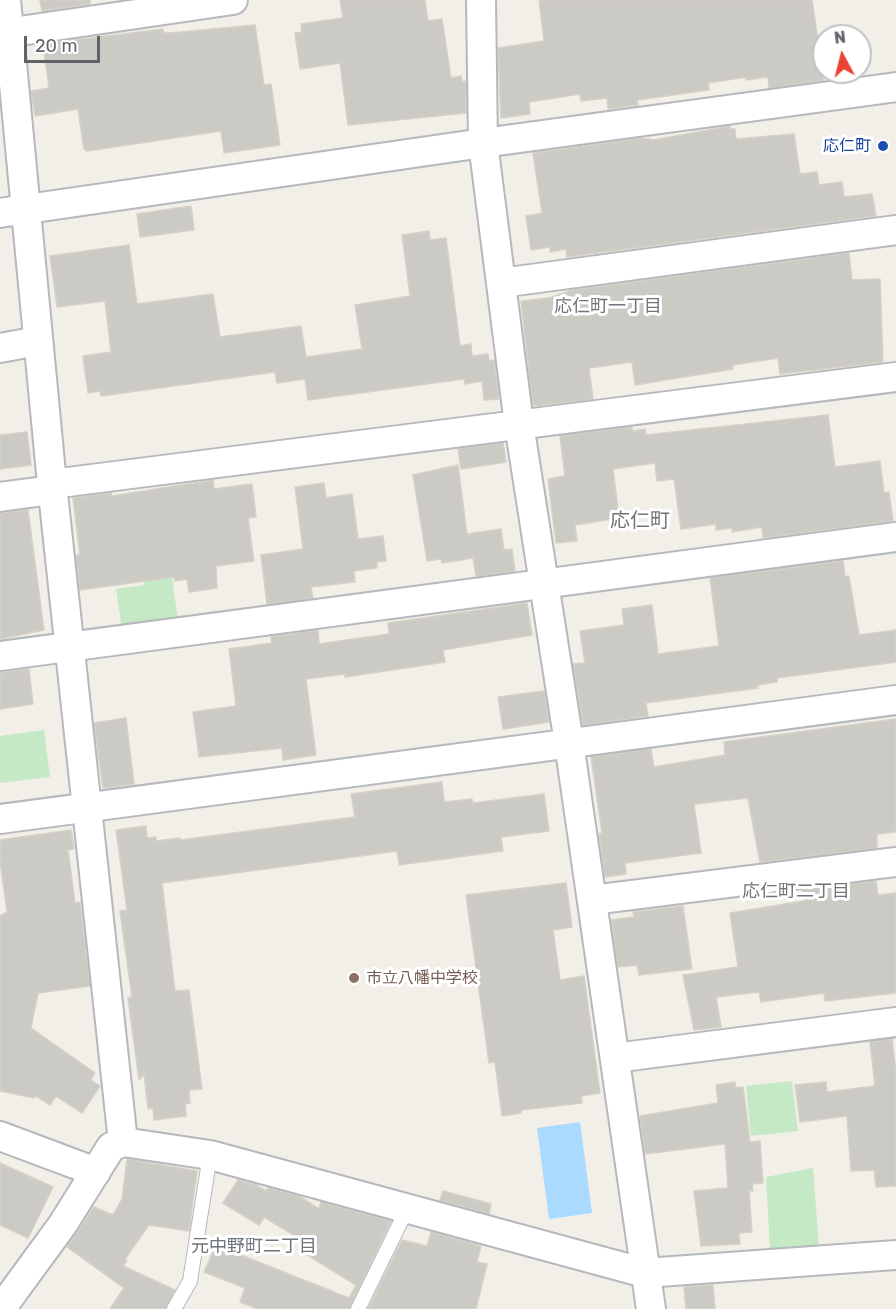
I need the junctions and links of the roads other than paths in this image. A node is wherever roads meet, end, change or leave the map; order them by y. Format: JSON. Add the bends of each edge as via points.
{"nodes":[{"id":1,"x":6,"y":0,"type":"edge"},
{"id":2,"x":233,"y":0,"type":"edge"},
{"id":3,"x":481,"y":0,"type":"edge"},
{"id":4,"x":5,"y":34,"type":"edge"},
{"id":5,"x":896,"y":87,"type":"edge"},
{"id":6,"x":483,"y":143,"type":"junction"},
{"id":7,"x":13,"y":212,"type":"edge"},
{"id":8,"x":896,"y":230,"type":"edge"},
{"id":9,"x":501,"y":283,"type":"junction"},
{"id":10,"x":38,"y":341,"type":"junction"},
{"id":11,"x":0,"y":348,"type":"edge"},
{"id":12,"x":896,"y":377,"type":"edge"},
{"id":13,"x":519,"y":424,"type":"junction"},
{"id":14,"x":52,"y":487,"type":"junction"},
{"id":15,"x":0,"y":497,"type":"edge"},
{"id":16,"x":896,"y":537,"type":"edge"},
{"id":17,"x":544,"y":584,"type":"junction"},
{"id":18,"x":69,"y":646,"type":"junction"},
{"id":19,"x":0,"y":656,"type":"edge"},
{"id":20,"x":896,"y":700,"type":"edge"},
{"id":21,"x":569,"y":743,"type":"junction"},
{"id":22,"x":87,"y":807,"type":"junction"},
{"id":23,"x":0,"y":819,"type":"edge"},
{"id":24,"x":896,"y":862,"type":"edge"},
{"id":25,"x":592,"y":900,"type":"junction"},
{"id":26,"x":896,"y":1022,"type":"edge"},
{"id":27,"x":615,"y":1058,"type":"junction"},
{"id":28,"x":0,"y":1136,"type":"edge"},
{"id":29,"x":123,"y":1142,"type":"junction"},
{"id":30,"x":210,"y":1155,"type":"junction"},
{"id":31,"x":96,"y":1172,"type":"junction"},
{"id":32,"x":408,"y":1207,"type":"junction"},
{"id":33,"x":896,"y":1255,"type":"edge"},
{"id":34,"x":645,"y":1272,"type":"junction"},
{"id":35,"x":6,"y":1303,"type":"edge"},
{"id":36,"x":174,"y":1309,"type":"edge"},
{"id":37,"x":358,"y":1309,"type":"edge"},
{"id":38,"x":651,"y":1309,"type":"edge"}],
"edges":[{"from":1,"to":4,"type":"street"},
{"from":2,"to":4,"type":"street"},
{"from":3,"to":6,"type":"street"},
{"from":4,"to":7,"type":"street"},
{"from":5,"to":6,"type":"street"},
{"from":6,"to":7,"type":"street"},
{"from":6,"to":9,"type":"street"},
{"from":7,"to":10,"type":"street"},
{"from":8,"to":9,"type":"street"},
{"from":9,"to":13,"type":"street"},
{"from":10,"to":11,"type":"street"},
{"from":10,"to":14,"type":"street"},
{"from":12,"to":13,"type":"street"},
{"from":13,"to":14,"type":"street"},
{"from":13,"to":17,"type":"street"},
{"from":14,"to":15,"type":"street"},
{"from":14,"to":18,"type":"street"},
{"from":16,"to":17,"type":"street"},
{"from":17,"to":18,"type":"street"},
{"from":17,"to":21,"type":"street"},
{"from":18,"to":19,"type":"street"},
{"from":18,"to":22,"type":"street"},
{"from":20,"to":21,"type":"street"},
{"from":21,"to":22,"type":"street"},
{"from":21,"to":25,"type":"street"},
{"from":22,"to":23,"type":"street"},
{"from":22,"to":29,"type":"street"},
{"from":24,"to":25,"type":"street"},
{"from":25,"to":27,"type":"street"},
{"from":26,"to":27,"type":"street"},
{"from":27,"to":34,"type":"street"},
{"from":28,"to":31,"type":"street"},
{"from":29,"to":30,"type":"street"},
{"from":29,"to":31,"type":"street","via":[[111,1147]]},
{"from":30,"to":32,"type":"street"},
{"from":30,"to":36,"type":"lane","via":[[190,1281]]},
{"from":31,"to":35,"type":"street"},
{"from":32,"to":34,"type":"street"},
{"from":32,"to":37,"type":"lane"},
{"from":33,"to":34,"type":"street"},
{"from":34,"to":38,"type":"street"}]}
